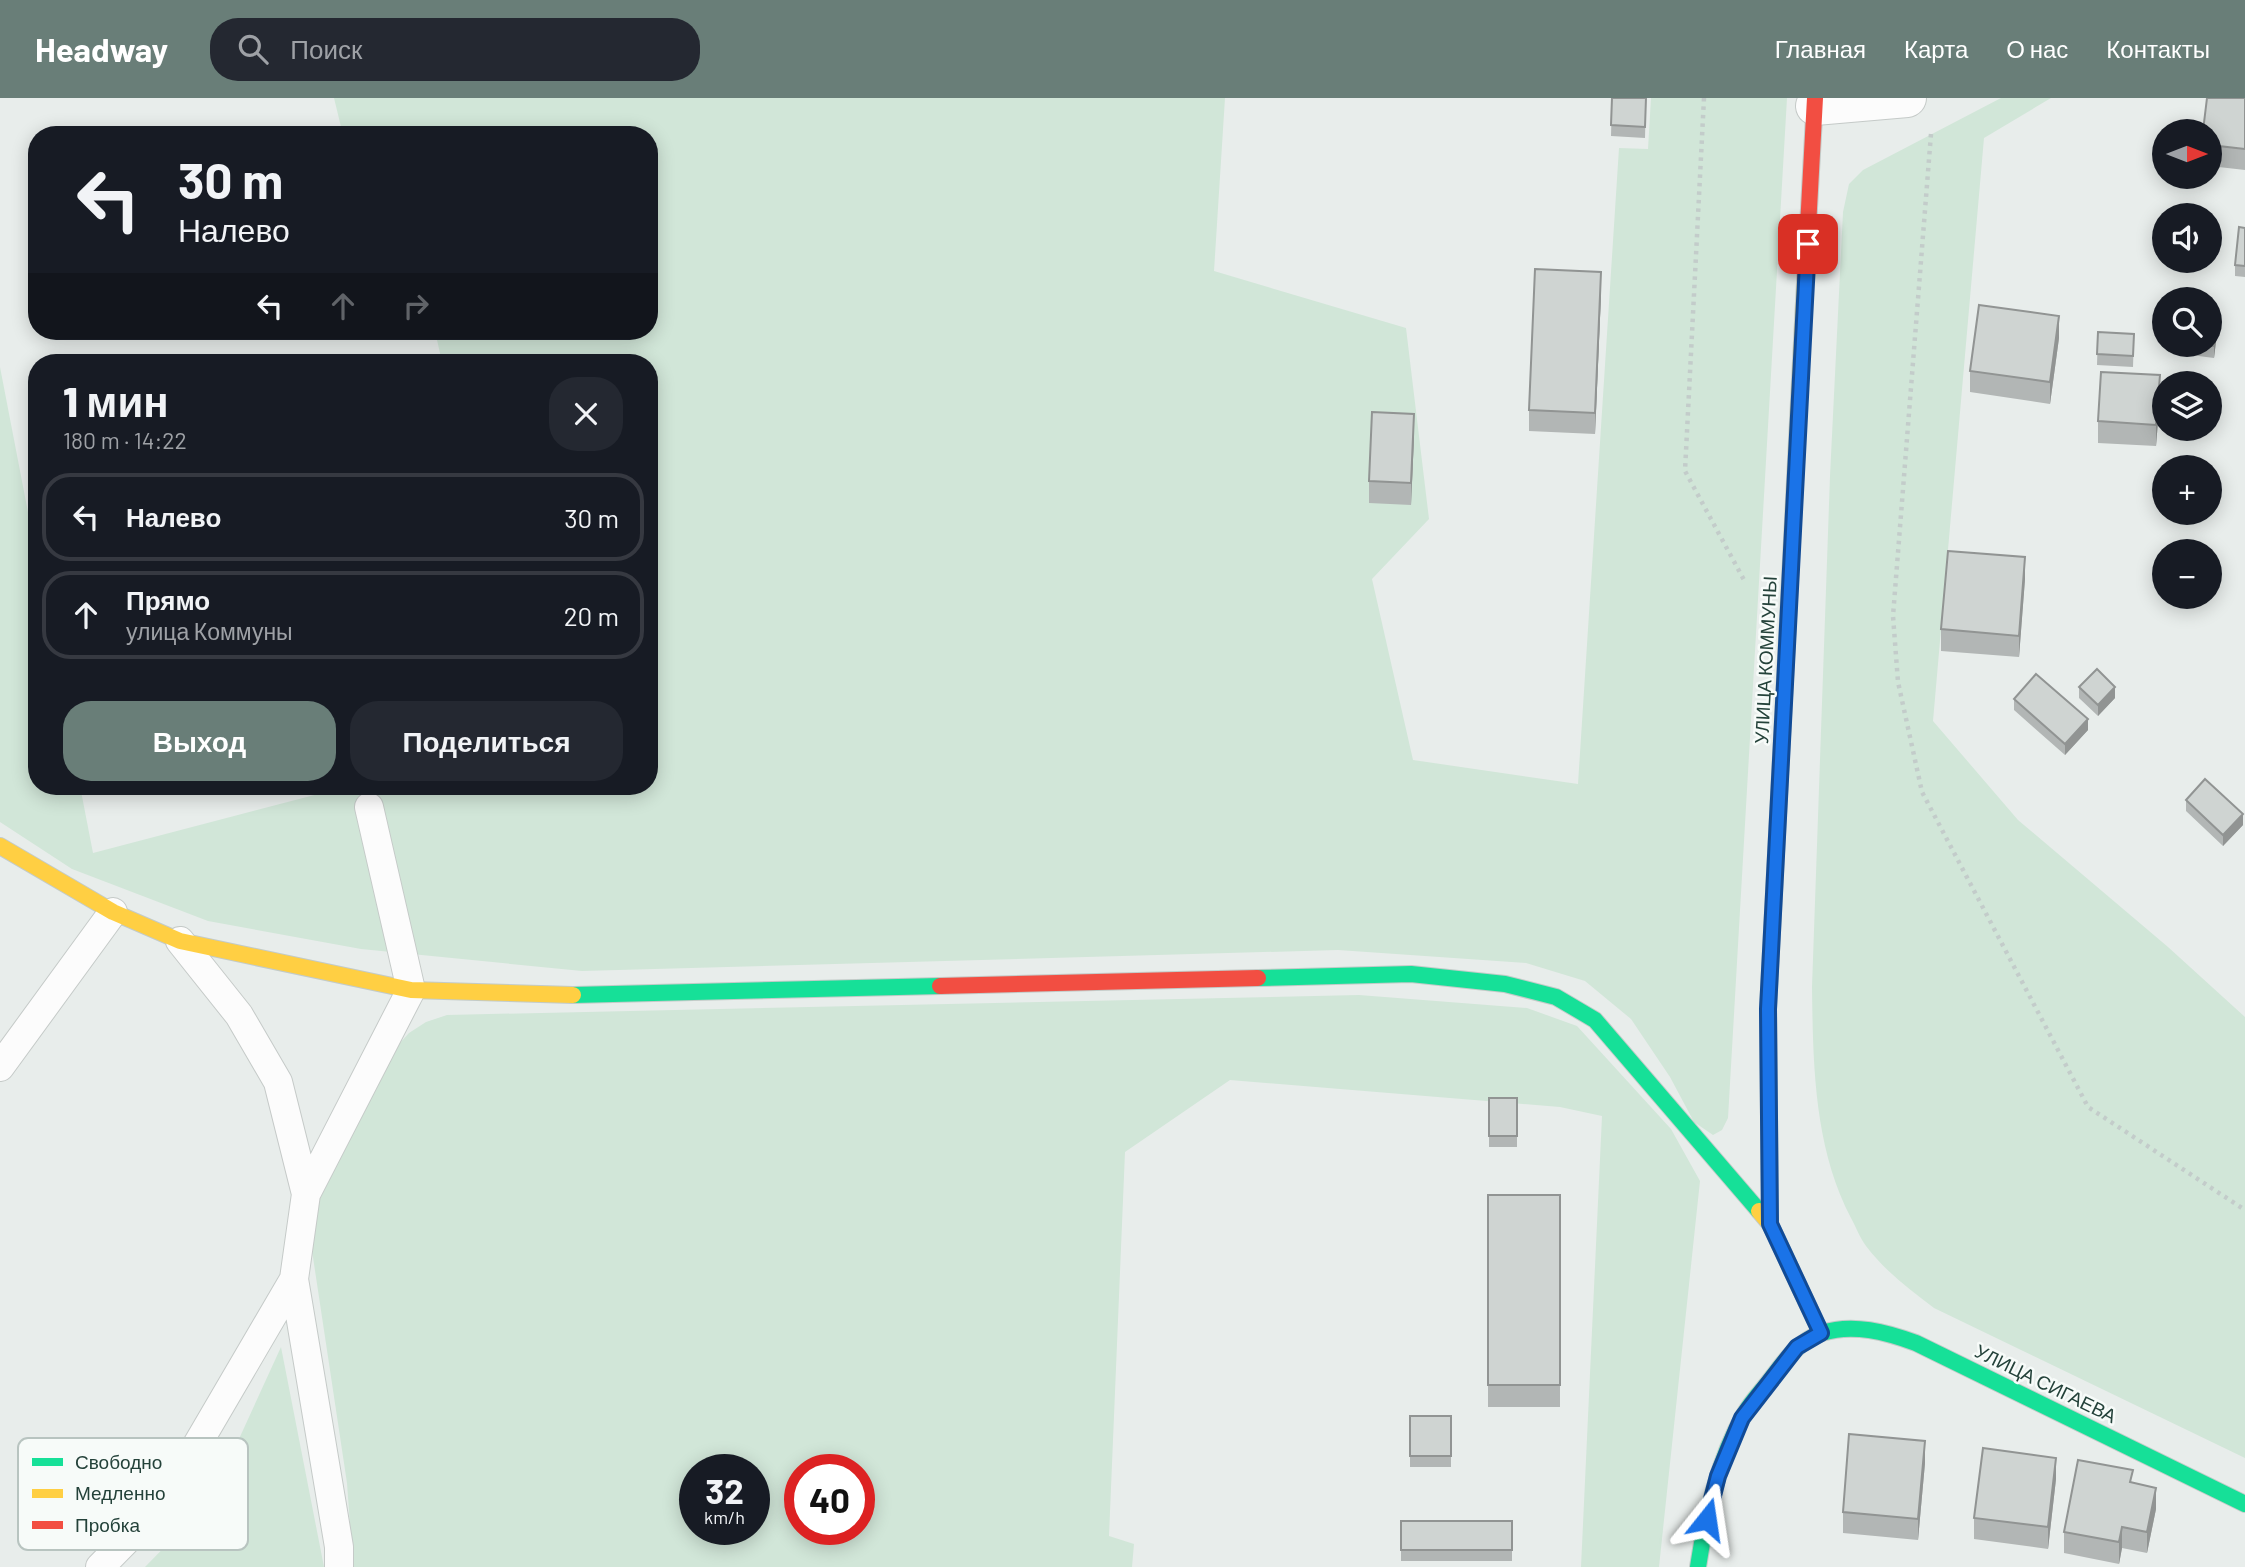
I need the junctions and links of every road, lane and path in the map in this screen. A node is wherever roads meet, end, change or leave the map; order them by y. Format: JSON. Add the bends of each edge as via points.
{"nodes":[{"id":1,"x":1704,"y":98,"type":"edge"},
{"id":2,"x":1815,"y":102,"type":"edge"},
{"id":3,"x":1920,"y":112,"type":"edge"},
{"id":4,"x":1748,"y":588,"type":"dead end"},
{"id":5,"x":369,"y":807,"type":"dead end"},
{"id":6,"x":0,"y":846,"type":"edge"},
{"id":7,"x":113,"y":912,"type":"junction"},
{"id":8,"x":180,"y":941,"type":"junction"},
{"id":9,"x":411,"y":990,"type":"junction"},
{"id":10,"x":0,"y":1067,"type":"edge"},
{"id":11,"x":306,"y":1194,"type":"junction"},
{"id":12,"x":2245,"y":1210,"type":"edge"},
{"id":13,"x":1770,"y":1224,"type":"junction"},
{"id":14,"x":294,"y":1279,"type":"junction"},
{"id":15,"x":1821,"y":1333,"type":"junction"},
{"id":16,"x":201,"y":1438,"type":"edge"},
{"id":17,"x":2245,"y":1504,"type":"edge"},
{"id":18,"x":117,"y":1550,"type":"edge"},
{"id":19,"x":100,"y":1567,"type":"edge"},
{"id":20,"x":339,"y":1567,"type":"edge"},
{"id":21,"x":1698,"y":1567,"type":"edge"}],
"edges":[{"from":1,"to":4,"type":"path","via":[[1685,471]]},
{"from":2,"to":3,"type":"street"},
{"from":2,"to":13,"type":"street","name":"УЛИЦА КОММУНЫ","via":[[1768,1009]]},
{"from":3,"to":12,"type":"path","via":[[1893,616],[1898,682],[1922,792],[2088,1107]]},
{"from":5,"to":9,"type":"lane"},
{"from":6,"to":7,"type":"street"},
{"from":7,"to":8,"type":"street"},
{"from":7,"to":10,"type":"lane"},
{"from":8,"to":9,"type":"street"},
{"from":8,"to":11,"type":"lane","via":[[239,1015],[278,1082]]},
{"from":9,"to":11,"type":"lane"},
{"from":9,"to":13,"type":"street","via":[[579,995],[1411,974],[1505,984],[1556,997],[1595,1020]]},
{"from":11,"to":14,"type":"lane"},
{"from":13,"to":15,"type":"street"},
{"from":14,"to":16,"type":"lane"},
{"from":14,"to":20,"type":"lane"},
{"from":15,"to":17,"type":"street","name":"УЛИЦА СИГАЕВА","via":[[1860,1328],[1916,1343]]},
{"from":15,"to":21,"type":"street","via":[[1797,1347],[1742,1418],[1718,1476]]},
{"from":18,"to":19,"type":"lane"}]}
